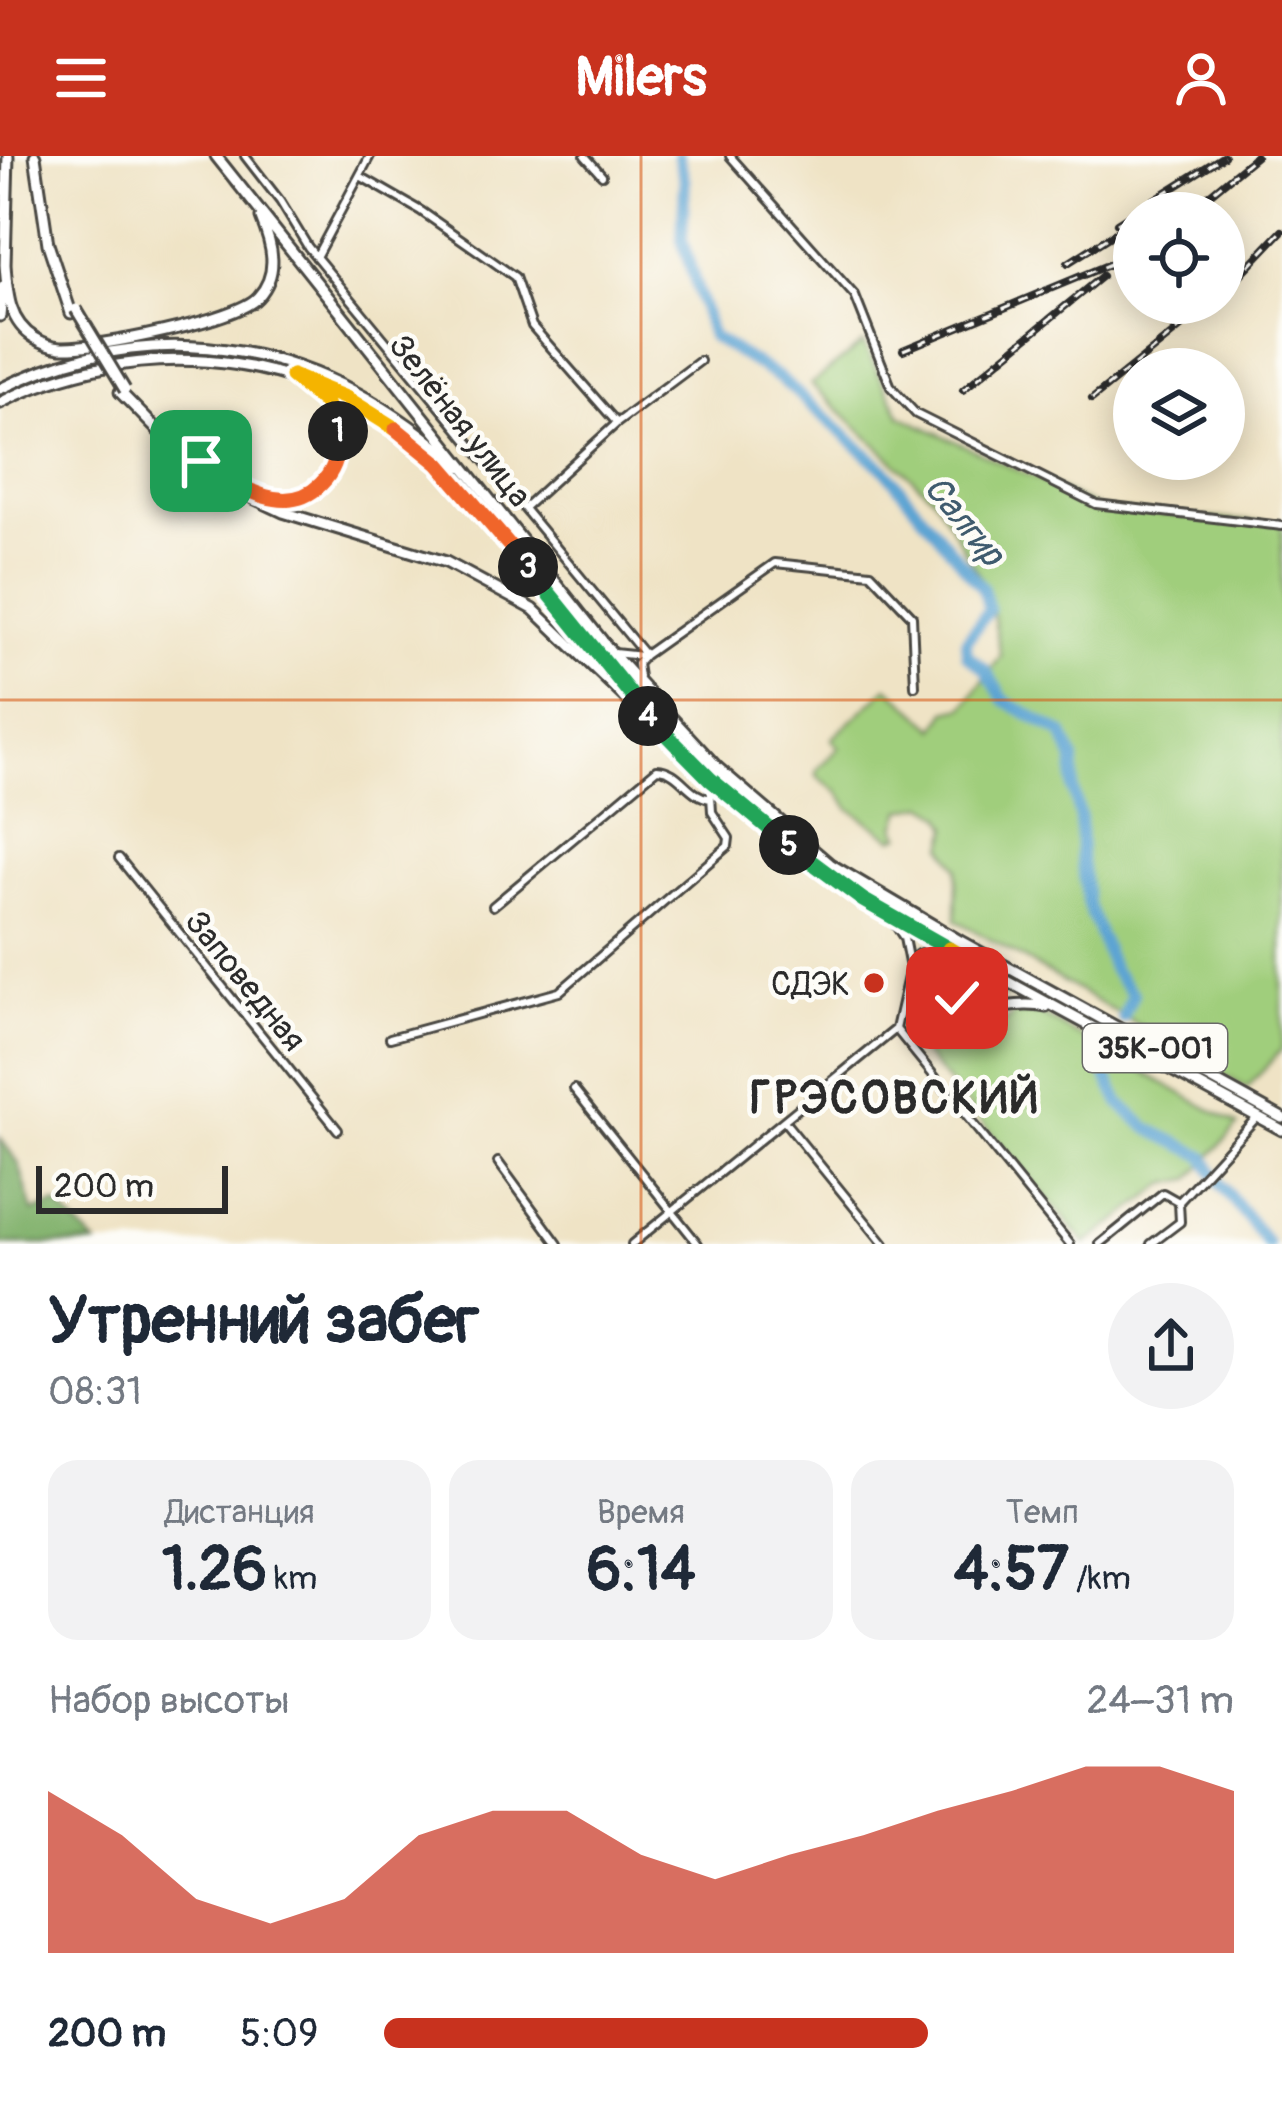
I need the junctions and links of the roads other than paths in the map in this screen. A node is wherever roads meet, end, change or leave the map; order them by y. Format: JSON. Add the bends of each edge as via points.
{"nodes":[{"id":1,"x":8,"y":156,"type":"edge"},
{"id":2,"x":38,"y":156,"type":"edge"},
{"id":3,"x":216,"y":156,"type":"edge"},
{"id":4,"x":245,"y":156,"type":"edge"},
{"id":5,"x":370,"y":156,"type":"edge"},
{"id":6,"x":585,"y":156,"type":"edge"},
{"id":7,"x":730,"y":156,"type":"edge"},
{"id":8,"x":602,"y":175,"type":"dead end"},
{"id":9,"x":360,"y":176,"type":"junction"},
{"id":10,"x":255,"y":205,"type":"junction"},
{"id":11,"x":316,"y":257,"type":"junction"},
{"id":12,"x":5,"y":264,"type":"junction"},
{"id":13,"x":0,"y":316,"type":"edge"},
{"id":14,"x":700,"y":361,"type":"dead end"},
{"id":15,"x":292,"y":376,"type":"junction"},
{"id":16,"x":0,"y":389,"type":"edge"},
{"id":17,"x":122,"y":391,"type":"junction"},
{"id":18,"x":0,"y":404,"type":"edge"},
{"id":19,"x":617,"y":423,"type":"junction"},
{"id":20,"x":476,"y":483,"type":"junction"},
{"id":21,"x":524,"y":508,"type":"junction"},
{"id":22,"x":1282,"y":526,"type":"edge"},
{"id":23,"x":612,"y":652,"type":"junction"},
{"id":24,"x":643,"y":657,"type":"junction"},
{"id":25,"x":915,"y":686,"type":"dead end"},
{"id":26,"x":638,"y":707,"type":"junction"},
{"id":27,"x":718,"y":768,"type":"junction"},
{"id":28,"x":710,"y":779,"type":"junction"},
{"id":29,"x":711,"y":799,"type":"junction"},
{"id":30,"x":119,"y":858,"type":"dead end"},
{"id":31,"x":493,"y":906,"type":"dead end"},
{"id":32,"x":888,"y":914,"type":"junction"},
{"id":33,"x":941,"y":945,"type":"junction"},
{"id":34,"x":963,"y":957,"type":"junction"},
{"id":35,"x":982,"y":957,"type":"junction"},
{"id":36,"x":956,"y":968,"type":"junction"},
{"id":37,"x":909,"y":972,"type":"junction"},
{"id":38,"x":1028,"y":978,"type":"junction"},
{"id":39,"x":1063,"y":1011,"type":"junction"},
{"id":40,"x":896,"y":1030,"type":"junction"},
{"id":41,"x":390,"y":1038,"type":"dead end"},
{"id":42,"x":574,"y":1089,"type":"dead end"},
{"id":43,"x":1257,"y":1117,"type":"junction"},
{"id":44,"x":1282,"y":1118,"type":"edge"},
{"id":45,"x":784,"y":1120,"type":"junction"},
{"id":46,"x":338,"y":1130,"type":"dead end"},
{"id":47,"x":1282,"y":1130,"type":"edge"},
{"id":48,"x":498,"y":1162,"type":"dead end"},
{"id":49,"x":1179,"y":1202,"type":"junction"},
{"id":50,"x":673,"y":1211,"type":"junction"},
{"id":51,"x":558,"y":1244,"type":"edge"},
{"id":52,"x":632,"y":1244,"type":"edge"},
{"id":53,"x":698,"y":1244,"type":"edge"},
{"id":54,"x":884,"y":1244,"type":"edge"},
{"id":55,"x":1070,"y":1244,"type":"edge"},
{"id":56,"x":1100,"y":1244,"type":"edge"},
{"id":57,"x":1150,"y":1244,"type":"edge"}],
"edges":[{"from":1,"to":12,"type":"main road"},
{"from":2,"to":17,"type":"main road","bridge":true,"via":[[74,311]]},
{"from":3,"to":10,"type":"main road","name":"Зелёная улица","number":"35К-001"},
{"from":4,"to":11,"type":"street"},
{"from":5,"to":9,"type":"street"},
{"from":6,"to":8,"type":"street"},
{"from":7,"to":22,"type":"street","via":[[855,296],[891,387],[916,414],[1096,504]]},
{"from":9,"to":11,"type":"street"},
{"from":9,"to":19,"type":"street","via":[[515,277],[532,326]]},
{"from":10,"to":12,"type":"main road","via":[[272,246],[272,272],[255,302],[223,317],[49,345],[12,312]]},
{"from":10,"to":20,"type":"main road","name":"Зелёная улица","number":"35К-001"},
{"from":11,"to":21,"type":"street"},
{"from":12,"to":13,"type":"main road"},
{"from":14,"to":19,"type":"street"},
{"from":15,"to":17,"type":"main road","via":[[330,409],[339,440],[322,482],[289,499],[262,496],[201,461]]},
{"from":15,"to":18,"type":"main road","number":"35К-001","via":[[218,361],[135,362],[73,374]]},
{"from":15,"to":26,"type":"main road","number":"35К-001","via":[[363,408],[439,464]]},
{"from":16,"to":20,"type":"main road","via":[[105,352],[246,352],[368,397]]},
{"from":17,"to":26,"type":"main road","via":[[176,449],[247,495],[495,585],[565,636]]},
{"from":19,"to":21,"type":"street"},
{"from":20,"to":23,"type":"main road","name":"Зелёная улица","number":"35К-001"},
{"from":21,"to":24,"type":"street"},
{"from":23,"to":24,"type":"street"},
{"from":23,"to":27,"type":"main road","name":"Зелёная улица","number":"35К-001"},
{"from":24,"to":25,"type":"street","via":[[775,563],[871,573],[912,616]]},
{"from":24,"to":27,"type":"street","via":[[640,679]]},
{"from":26,"to":28,"type":"main road","number":"35К-001"},
{"from":27,"to":38,"type":"main road","number":"35К-001","via":[[860,884]]},
{"from":28,"to":29,"type":"street"},
{"from":28,"to":32,"type":"main road","number":"35К-001","via":[[824,873]]},
{"from":29,"to":31,"type":"street","via":[[657,770]]},
{"from":29,"to":41,"type":"street","via":[[728,846],[559,992]]},
{"from":30,"to":46,"type":"street","name":"Заповедная"},
{"from":32,"to":33,"type":"main road","number":"35К-001"},
{"from":32,"to":37,"type":"street","via":[[904,938]]},
{"from":33,"to":34,"type":"main road","number":"35К-001"},
{"from":33,"to":35,"type":"street"},
{"from":33,"to":37,"type":"street","via":[[918,954]]},
{"from":34,"to":35,"type":"main road"},
{"from":34,"to":36,"type":"main road"},
{"from":34,"to":39,"type":"main road","number":"35К-001"},
{"from":35,"to":38,"type":"main road"},
{"from":36,"to":37,"type":"street","via":[[928,963]]},
{"from":36,"to":39,"type":"main road","via":[[954,992],[969,1008],[1024,1003]]},
{"from":37,"to":40,"type":"street"},
{"from":38,"to":44,"type":"main road","number":"35К-001"},
{"from":39,"to":43,"type":"main road","number":"35К-001"},
{"from":40,"to":45,"type":"street"},
{"from":40,"to":55,"type":"street"},
{"from":42,"to":50,"type":"street"},
{"from":43,"to":47,"type":"main road","number":"35К-001"},
{"from":43,"to":49,"type":"street"},
{"from":45,"to":50,"type":"street"},
{"from":45,"to":54,"type":"street"},
{"from":48,"to":51,"type":"street"},
{"from":49,"to":56,"type":"street","via":[[1162,1193]]},
{"from":49,"to":57,"type":"street","via":[[1180,1222]]},
{"from":50,"to":52,"type":"street"},
{"from":50,"to":53,"type":"street"}]}
